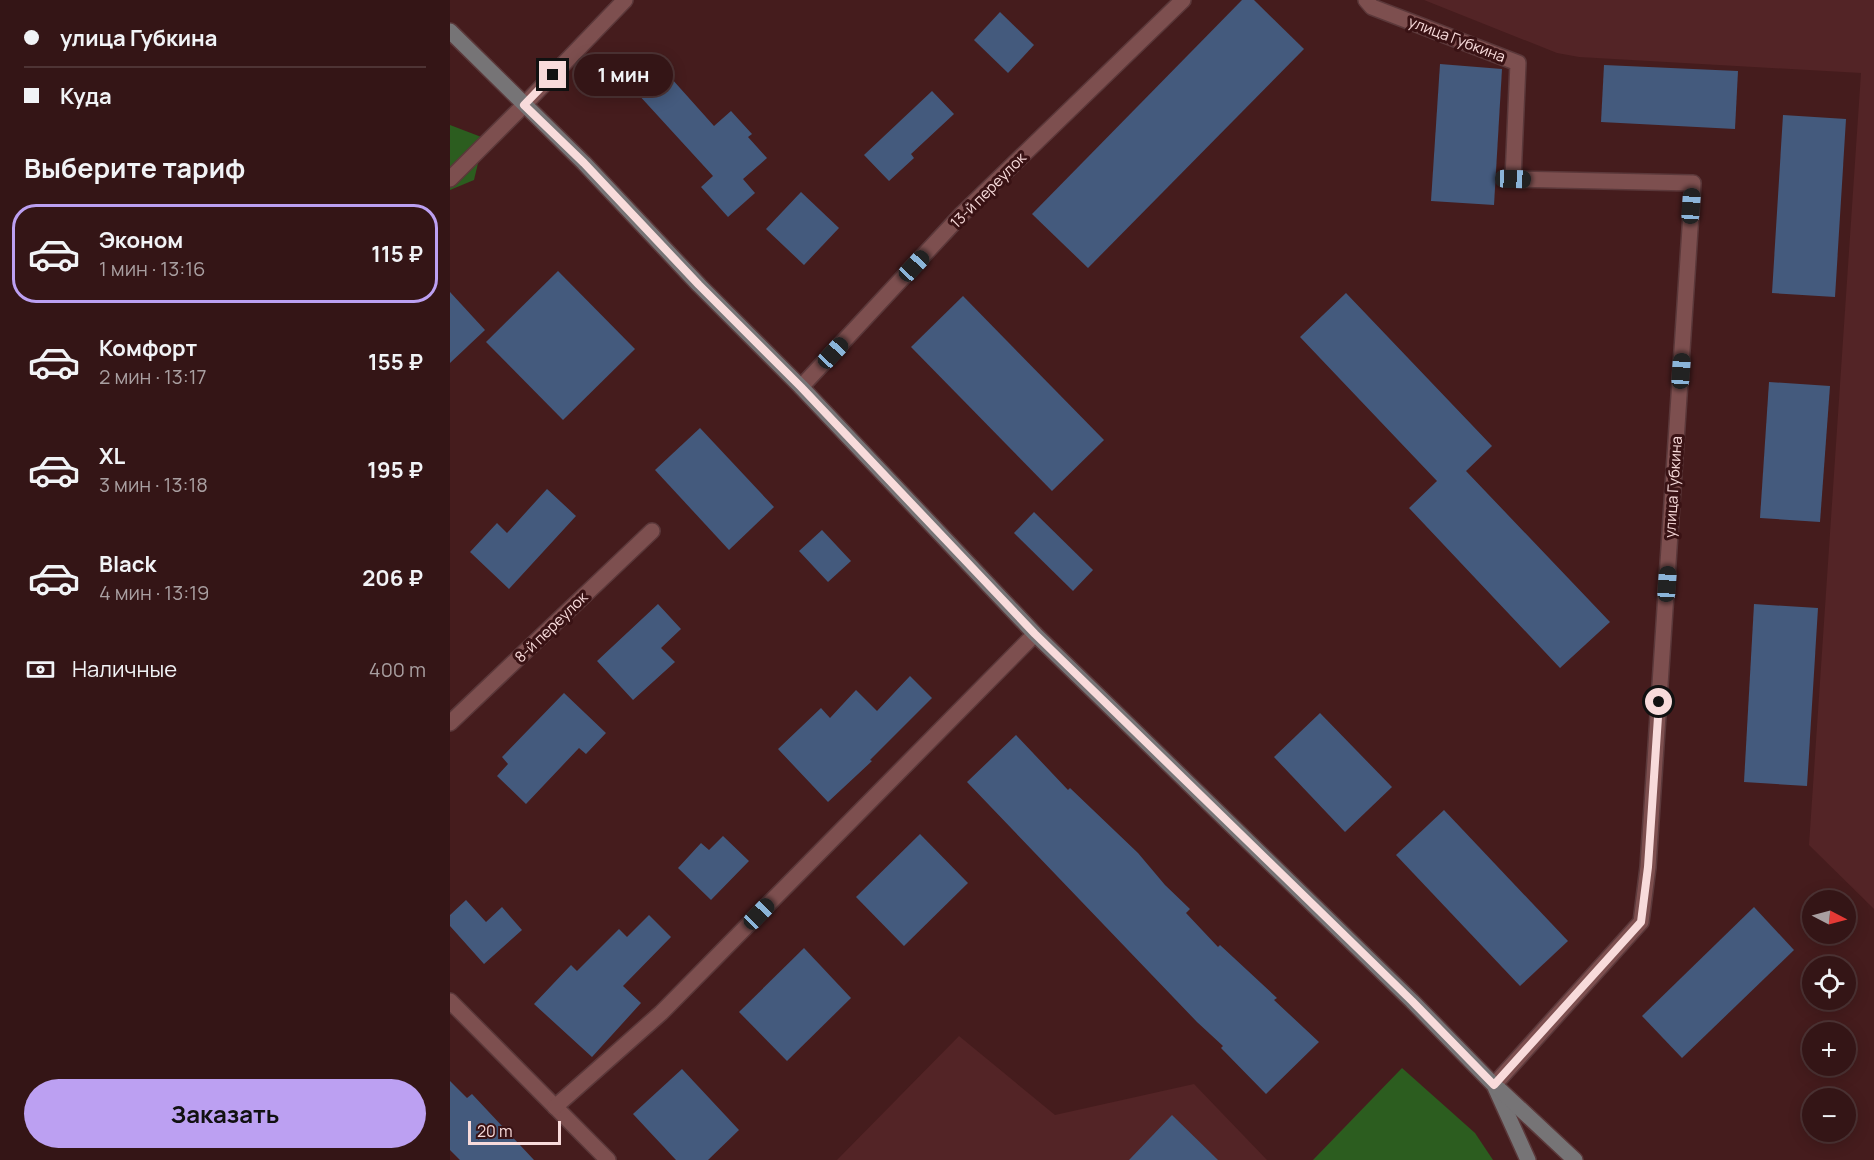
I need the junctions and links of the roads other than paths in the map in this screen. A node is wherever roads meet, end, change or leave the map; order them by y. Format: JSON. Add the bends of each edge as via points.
{"nodes":[{"id":1,"x":625,"y":0,"type":"edge"},
{"id":2,"x":1183,"y":0,"type":"edge"},
{"id":3,"x":1366,"y":0,"type":"edge"},
{"id":4,"x":450,"y":31,"type":"edge"},
{"id":5,"x":524,"y":105,"type":"junction"},
{"id":6,"x":450,"y":179,"type":"edge"},
{"id":7,"x":801,"y":387,"type":"junction"},
{"id":8,"x":652,"y":531,"type":"dead end"},
{"id":9,"x":1035,"y":634,"type":"junction"},
{"id":10,"x":450,"y":723,"type":"edge"},
{"id":11,"x":450,"y":1001,"type":"edge"},
{"id":12,"x":1494,"y":1085,"type":"junction"},
{"id":13,"x":555,"y":1107,"type":"junction"},
{"id":14,"x":608,"y":1160,"type":"edge"},
{"id":15,"x":1528,"y":1160,"type":"edge"},
{"id":16,"x":1575,"y":1160,"type":"edge"}],
"edges":[{"from":1,"to":5,"type":"street"},
{"from":2,"to":7,"type":"street","name":"13-й переулок","via":[[962,214]]},
{"from":3,"to":12,"type":"street","name":"улица Губкина","via":[[1372,7],[1518,63],[1513,179],[1693,183],[1648,867],[1641,922]]},
{"from":4,"to":5,"type":"street"},
{"from":5,"to":6,"type":"street"},
{"from":5,"to":7,"type":"street"},
{"from":7,"to":9,"type":"street"},
{"from":8,"to":10,"type":"street","name":"8-й переулок"},
{"from":9,"to":12,"type":"street"},
{"from":9,"to":13,"type":"street","via":[[661,1013]]},
{"from":11,"to":13,"type":"street"},
{"from":12,"to":15,"type":"street"},
{"from":12,"to":16,"type":"street"},
{"from":13,"to":14,"type":"street"}]}
